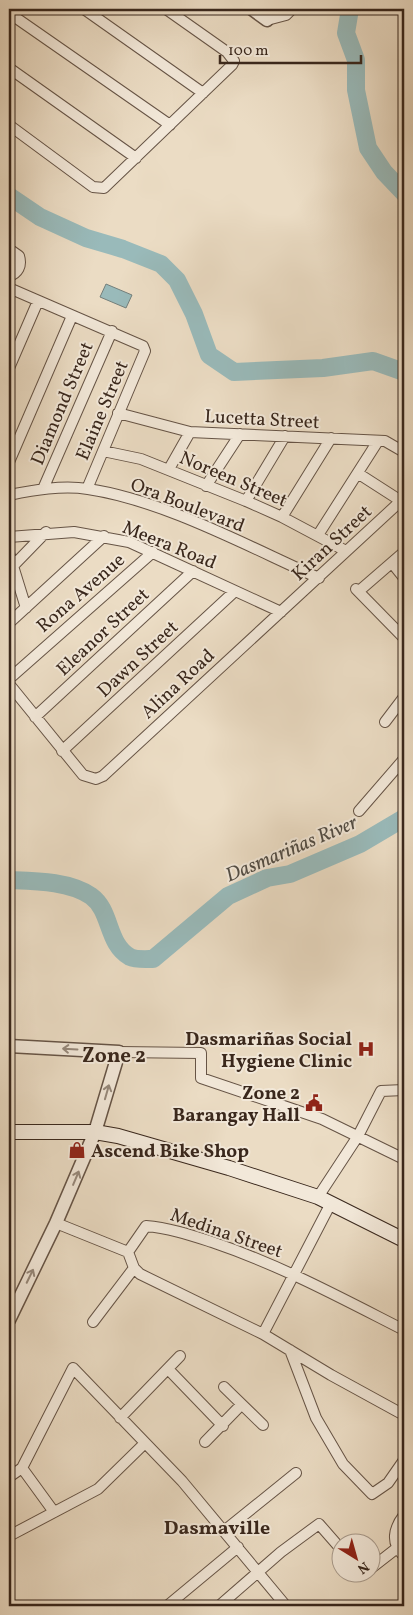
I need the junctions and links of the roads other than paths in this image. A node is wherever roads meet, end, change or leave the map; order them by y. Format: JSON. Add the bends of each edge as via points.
{"nodes":[{"id":1,"x":84,"y":9,"type":"edge"},
{"id":2,"x":166,"y":9,"type":"edge"},
{"id":3,"x":252,"y":9,"type":"edge"},
{"id":4,"x":292,"y":9,"type":"edge"},
{"id":5,"x":9,"y":13,"type":"edge"},
{"id":6,"x":267,"y":20,"type":"joint"},
{"id":7,"x":9,"y":68,"type":"edge"},
{"id":8,"x":203,"y":93,"type":"junction"},
{"id":9,"x":9,"y":125,"type":"edge"},
{"id":10,"x":170,"y":125,"type":"junction"},
{"id":11,"x":136,"y":158,"type":"junction"},
{"id":12,"x":9,"y":249,"type":"edge"},
{"id":13,"x":9,"y":276,"type":"edge"},
{"id":14,"x":9,"y":288,"type":"edge"},
{"id":15,"x":38,"y":301,"type":"junction"},
{"id":16,"x":72,"y":316,"type":"junction"},
{"id":17,"x":112,"y":331,"type":"junction"},
{"id":18,"x":9,"y":368,"type":"edge"},
{"id":19,"x":118,"y":413,"type":"junction"},
{"id":20,"x":190,"y":432,"type":"junction"},
{"id":21,"x":240,"y":434,"type":"junction"},
{"id":22,"x":285,"y":436,"type":"junction"},
{"id":23,"x":331,"y":438,"type":"junction"},
{"id":24,"x":378,"y":440,"type":"junction"},
{"id":25,"x":103,"y":451,"type":"junction"},
{"id":26,"x":404,"y":452,"type":"edge"},
{"id":27,"x":9,"y":462,"type":"edge"},
{"id":28,"x":169,"y":469,"type":"junction"},
{"id":29,"x":358,"y":474,"type":"junction"},
{"id":30,"x":206,"y":486,"type":"junction"},
{"id":31,"x":87,"y":488,"type":"junction"},
{"id":32,"x":43,"y":489,"type":"junction"},
{"id":33,"x":9,"y":495,"type":"edge"},
{"id":34,"x":246,"y":500,"type":"junction"},
{"id":35,"x":402,"y":500,"type":"edge"},
{"id":36,"x":282,"y":517,"type":"junction"},
{"id":37,"x":46,"y":532,"type":"junction"},
{"id":38,"x":318,"y":535,"type":"junction"},
{"id":39,"x":104,"y":536,"type":"junction"},
{"id":40,"x":9,"y":537,"type":"edge"},
{"id":41,"x":346,"y":551,"type":"junction"},
{"id":42,"x":153,"y":552,"type":"junction"},
{"id":43,"x":404,"y":552,"type":"edge"},
{"id":44,"x":9,"y":553,"type":"edge"},
{"id":45,"x":392,"y":563,"type":"junction"},
{"id":46,"x":12,"y":566,"type":"junction"},
{"id":47,"x":193,"y":571,"type":"junction"},
{"id":48,"x":318,"y":578,"type":"junction"},
{"id":49,"x":404,"y":578,"type":"edge"},
{"id":50,"x":236,"y":590,"type":"junction"},
{"id":51,"x":26,"y":608,"type":"junction"},
{"id":52,"x":281,"y":612,"type":"junction"},
{"id":53,"x":9,"y":623,"type":"edge"},
{"id":54,"x":404,"y":638,"type":"edge"},
{"id":55,"x":9,"y":679,"type":"edge"},
{"id":56,"x":9,"y":684,"type":"edge"},
{"id":57,"x":404,"y":697,"type":"edge"},
{"id":58,"x":35,"y":717,"type":"junction"},
{"id":59,"x":385,"y":722,"type":"dead end"},
{"id":60,"x":62,"y":751,"type":"junction"},
{"id":61,"x":404,"y":759,"type":"edge"},
{"id":62,"x":360,"y":810,"type":"dead end"},
{"id":63,"x":9,"y":1046,"type":"edge"},
{"id":64,"x":118,"y":1052,"type":"junction"},
{"id":65,"x":404,"y":1090,"type":"edge"},
{"id":66,"x":9,"y":1132,"type":"edge"},
{"id":67,"x":95,"y":1132,"type":"junction"},
{"id":68,"x":358,"y":1136,"type":"junction"},
{"id":69,"x":404,"y":1159,"type":"edge"},
{"id":70,"x":324,"y":1200,"type":"junction"},
{"id":71,"x":56,"y":1222,"type":"junction"},
{"id":72,"x":404,"y":1240,"type":"edge"},
{"id":73,"x":128,"y":1252,"type":"junction"},
{"id":74,"x":134,"y":1268,"type":"junction"},
{"id":75,"x":295,"y":1274,"type":"junction"},
{"id":76,"x":9,"y":1320,"type":"edge"},
{"id":77,"x":93,"y":1322,"type":"dead end"},
{"id":78,"x":404,"y":1330,"type":"edge"},
{"id":79,"x":263,"y":1334,"type":"junction"},
{"id":80,"x":290,"y":1350,"type":"junction"},
{"id":81,"x":180,"y":1356,"type":"dead end"},
{"id":82,"x":168,"y":1368,"type":"junction"},
{"id":83,"x":224,"y":1387,"type":"dead end"},
{"id":84,"x":241,"y":1405,"type":"junction"},
{"id":85,"x":404,"y":1415,"type":"edge"},
{"id":86,"x":120,"y":1418,"type":"junction"},
{"id":87,"x":263,"y":1425,"type":"dead end"},
{"id":88,"x":223,"y":1426,"type":"junction"},
{"id":89,"x":205,"y":1442,"type":"dead end"},
{"id":90,"x":144,"y":1444,"type":"junction"},
{"id":91,"x":404,"y":1460,"type":"edge"},
{"id":92,"x":22,"y":1468,"type":"junction"},
{"id":93,"x":296,"y":1473,"type":"dead end"},
{"id":94,"x":9,"y":1477,"type":"edge"},
{"id":95,"x":54,"y":1512,"type":"junction"},
{"id":96,"x":404,"y":1515,"type":"edge"},
{"id":97,"x":224,"y":1531,"type":"junction"},
{"id":98,"x":9,"y":1536,"type":"edge"},
{"id":99,"x":330,"y":1537,"type":"edge"},
{"id":100,"x":238,"y":1547,"type":"junction"},
{"id":101,"x":401,"y":1552,"type":"edge"},
{"id":102,"x":380,"y":1564,"type":"edge"},
{"id":103,"x":259,"y":1572,"type":"junction"},
{"id":104,"x":280,"y":1604,"type":"edge"},
{"id":105,"x":167,"y":1606,"type":"edge"},
{"id":106,"x":219,"y":1606,"type":"edge"}],
"edges":[{"from":1,"to":8,"type":"street"},
{"from":2,"to":8,"type":"street","via":[[233,58],[232,65]]},
{"from":3,"to":6,"type":"street"},
{"from":4,"to":6,"type":"street","via":[[286,15]]},
{"from":5,"to":10,"type":"street"},
{"from":7,"to":11,"type":"street"},
{"from":8,"to":10,"type":"street"},
{"from":9,"to":11,"type":"street","via":[[94,187],[104,188]]},
{"from":10,"to":11,"type":"street"},
{"from":12,"to":13,"type":"street","via":[[19,256],[20,264],[17,272]]},
{"from":14,"to":15,"type":"street"},
{"from":15,"to":16,"type":"street"},
{"from":15,"to":18,"type":"street"},
{"from":16,"to":17,"type":"street"},
{"from":16,"to":27,"type":"street"},
{"from":17,"to":19,"type":"street","name":"Elaine Street","via":[[143,346],[145,351]]},
{"from":17,"to":32,"type":"street","name":"Diamond Street"},
{"from":19,"to":20,"type":"street","name":"Lucetta Street"},
{"from":19,"to":25,"type":"street","name":"Elaine Street"},
{"from":20,"to":21,"type":"street","name":"Lucetta Street"},
{"from":20,"to":28,"type":"street"},
{"from":21,"to":22,"type":"street","name":"Lucetta Street"},
{"from":21,"to":30,"type":"street"},
{"from":22,"to":23,"type":"street","name":"Lucetta Street"},
{"from":22,"to":34,"type":"street"},
{"from":23,"to":24,"type":"street","name":"Lucetta Street"},
{"from":23,"to":36,"type":"street"},
{"from":24,"to":26,"type":"street","name":"Lucetta Street","via":[[393,444]]},
{"from":24,"to":29,"type":"street"},
{"from":25,"to":28,"type":"street","name":"Noreen Street"},
{"from":25,"to":31,"type":"street","name":"Elaine Street"},
{"from":28,"to":30,"type":"street","name":"Noreen Street"},
{"from":29,"to":35,"type":"street"},
{"from":29,"to":38,"type":"street"},
{"from":30,"to":34,"type":"street","name":"Noreen Street"},
{"from":31,"to":32,"type":"street","name":"Ora Boulevard"},
{"from":31,"to":48,"type":"street","name":"Ora Boulevard","via":[[169,511]]},
{"from":32,"to":33,"type":"street","name":"Ora Boulevard"},
{"from":34,"to":36,"type":"street","name":"Noreen Street"},
{"from":35,"to":41,"type":"street","name":"Kiran Street"},
{"from":36,"to":38,"type":"street","name":"Noreen Street"},
{"from":37,"to":39,"type":"street","name":"Meera Road"},
{"from":37,"to":40,"type":"street","name":"Meera Road"},
{"from":37,"to":46,"type":"street"},
{"from":38,"to":41,"type":"street","name":"Noreen Street"},
{"from":39,"to":42,"type":"street","name":"Meera Road"},
{"from":39,"to":51,"type":"street"},
{"from":41,"to":48,"type":"street","name":"Kiran Street"},
{"from":42,"to":47,"type":"street","name":"Meera Road"},
{"from":42,"to":55,"type":"street","name":"Rona Avenue"},
{"from":43,"to":45,"type":"street"},
{"from":44,"to":46,"type":"street"},
{"from":45,"to":49,"type":"street"},
{"from":45,"to":54,"type":"street","via":[[358,590]]},
{"from":46,"to":51,"type":"street"},
{"from":47,"to":50,"type":"street","name":"Meera Road"},
{"from":47,"to":58,"type":"street","name":"Eleanor Street"},
{"from":48,"to":52,"type":"street","name":"Kiran Street"},
{"from":50,"to":52,"type":"street","name":"Meera Road"},
{"from":50,"to":60,"type":"street","name":"Dawn Street"},
{"from":51,"to":53,"type":"street"},
{"from":52,"to":60,"type":"street","name":"Alina Road","via":[[103,776],[96,779],[83,775]]},
{"from":56,"to":58,"type":"street"},
{"from":57,"to":59,"type":"street"},
{"from":58,"to":60,"type":"street"},
{"from":61,"to":62,"type":"street"},
{"from":64,"to":63,"type":"street","one_way":true},
{"from":67,"to":64,"type":"street","one_way":true},
{"from":64,"to":68,"type":"street","via":[[201,1053],[201,1078],[322,1119]]},
{"from":65,"to":68,"type":"street","name":"Medina Street","via":[[381,1091]]},
{"from":66,"to":67,"type":"main road"},
{"from":67,"to":70,"type":"main road","via":[[229,1168]]},
{"from":71,"to":67,"type":"street","one_way":true},
{"from":68,"to":69,"type":"street"},
{"from":68,"to":70,"type":"street","name":"Medina Street"},
{"from":70,"to":72,"type":"main road"},
{"from":70,"to":75,"type":"street","name":"Medina Street"},
{"from":71,"to":73,"type":"street"},
{"from":76,"to":71,"type":"street","one_way":true},
{"from":73,"to":74,"type":"street"},
{"from":73,"to":75,"type":"street","name":"Medina Street","via":[[146,1226],[167,1227],[251,1255]]},
{"from":74,"to":77,"type":"street"},
{"from":74,"to":79,"type":"street","via":[[140,1274]]},
{"from":75,"to":78,"type":"street"},
{"from":75,"to":79,"type":"street"},
{"from":79,"to":80,"type":"street"},
{"from":80,"to":85,"type":"street"},
{"from":80,"to":91,"type":"street","via":[[316,1418],[343,1464],[372,1494],[388,1483]]},
{"from":81,"to":82,"type":"street"},
{"from":82,"to":86,"type":"street"},
{"from":82,"to":88,"type":"street"},
{"from":83,"to":84,"type":"street"},
{"from":84,"to":87,"type":"street"},
{"from":84,"to":88,"type":"street"},
{"from":86,"to":90,"type":"street"},
{"from":86,"to":92,"type":"street","via":[[73,1368]]},
{"from":88,"to":89,"type":"street"},
{"from":90,"to":95,"type":"street","via":[[98,1489]]},
{"from":90,"to":97,"type":"street","via":[[182,1481]]},
{"from":92,"to":94,"type":"street"},
{"from":92,"to":95,"type":"street"},
{"from":93,"to":97,"type":"street"},
{"from":95,"to":98,"type":"street"},
{"from":96,"to":101,"type":"street","via":[[396,1525],[395,1537]]},
{"from":97,"to":100,"type":"street"},
{"from":99,"to":103,"type":"street","via":[[319,1524]]},
{"from":100,"to":103,"type":"street"},
{"from":100,"to":105,"type":"street"},
{"from":101,"to":102,"type":"street"},
{"from":103,"to":104,"type":"street"},
{"from":103,"to":106,"type":"street"}]}
